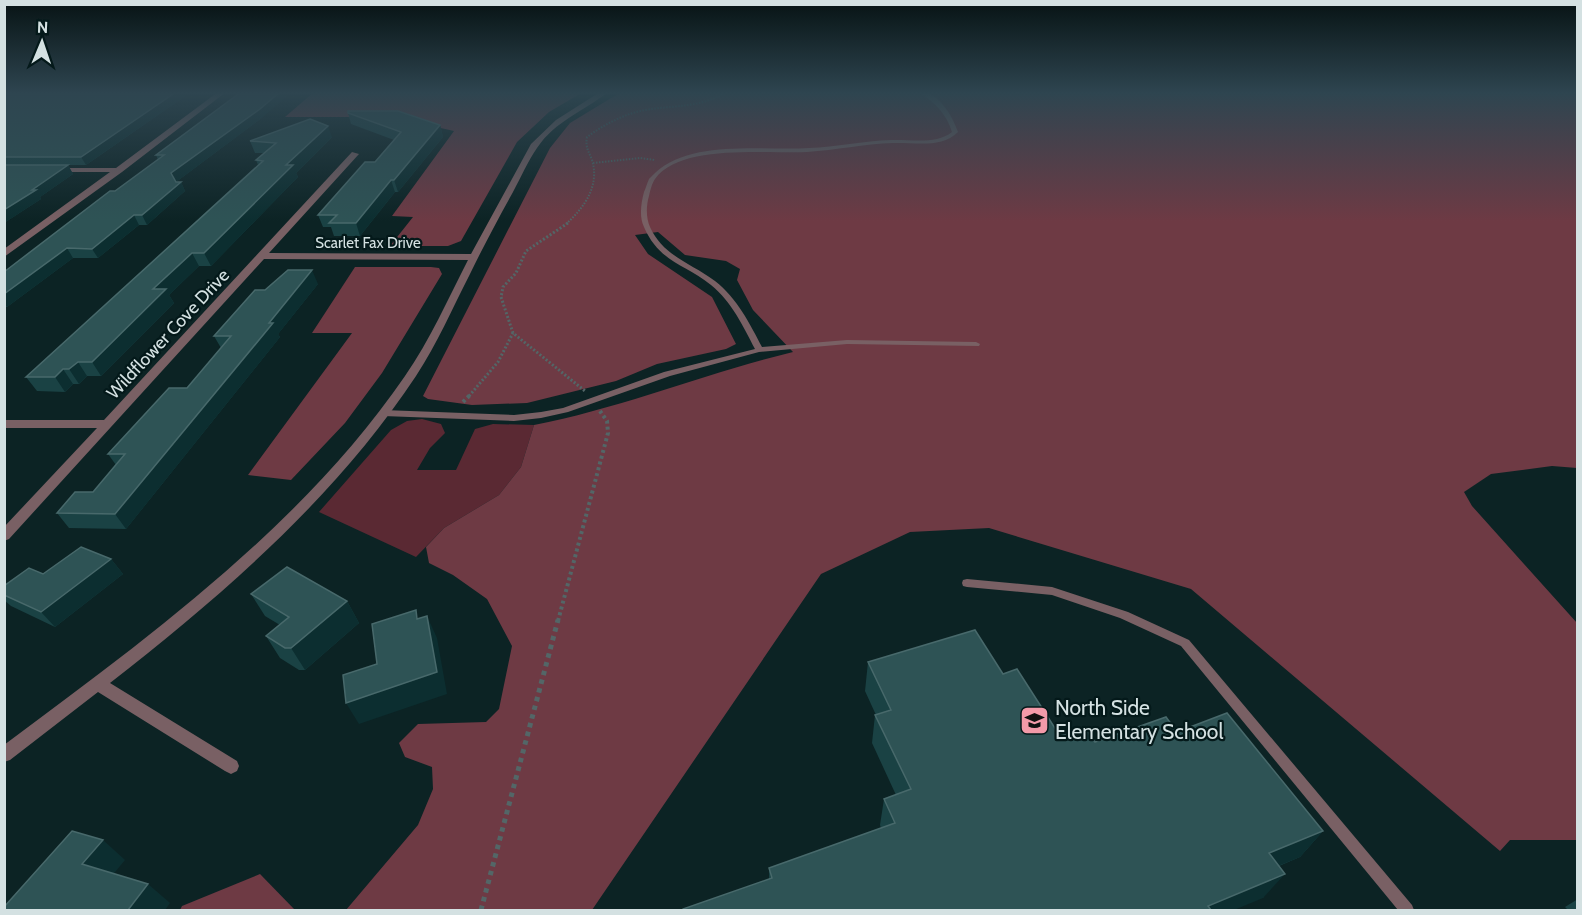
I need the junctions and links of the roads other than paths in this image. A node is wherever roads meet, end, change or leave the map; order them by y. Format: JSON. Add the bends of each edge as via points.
{"nodes":[{"id":1,"x":166,"y":135,"type":"edge"},
{"id":2,"x":544,"y":135,"type":"edge"},
{"id":3,"x":953,"y":135,"type":"edge"},
{"id":4,"x":355,"y":154,"type":"dead end"},
{"id":5,"x":49,"y":170,"type":"edge"},
{"id":6,"x":119,"y":170,"type":"junction"},
{"id":7,"x":4,"y":254,"type":"edge"},
{"id":8,"x":262,"y":256,"type":"junction"},
{"id":9,"x":474,"y":257,"type":"junction"},
{"id":10,"x":976,"y":344,"type":"dead end"},
{"id":11,"x":759,"y":350,"type":"junction"},
{"id":12,"x":383,"y":413,"type":"junction"},
{"id":13,"x":4,"y":424,"type":"edge"},
{"id":14,"x":107,"y":424,"type":"junction"},
{"id":15,"x":4,"y":536,"type":"edge"},
{"id":16,"x":967,"y":583,"type":"dead end"},
{"id":17,"x":98,"y":684,"type":"junction"},
{"id":18,"x":4,"y":754,"type":"edge"},
{"id":19,"x":231,"y":766,"type":"dead end"},
{"id":20,"x":1407,"y":910,"type":"edge"}],
"edges":[{"from":1,"to":6,"type":"street"},
{"from":2,"to":9,"type":"street"},
{"from":3,"to":11,"type":"lane","via":[[937,140],[809,150],[690,155],[666,163],[650,178],[645,190],[645,224],[660,250],[722,291],[741,315]]},
{"from":4,"to":8,"type":"street","name":"Wildflower Cove Drive"},
{"from":5,"to":6,"type":"street"},
{"from":6,"to":7,"type":"street"},
{"from":8,"to":9,"type":"street","name":"Scarlet Fax Drive"},
{"from":8,"to":14,"type":"street","name":"Wildflower Cove Drive"},
{"from":9,"to":12,"type":"street","via":[[424,356]]},
{"from":10,"to":11,"type":"lane","via":[[847,342]]},
{"from":11,"to":12,"type":"lane","via":[[667,374],[565,410],[514,418]]},
{"from":12,"to":17,"type":"street","via":[[344,462],[265,542]]},
{"from":13,"to":14,"type":"street"},
{"from":14,"to":15,"type":"street","name":"Wildflower Cove Drive"},
{"from":16,"to":20,"type":"lane","via":[[1052,591],[1124,615],[1185,643]]},
{"from":17,"to":18,"type":"street"},
{"from":17,"to":19,"type":"street"}]}
